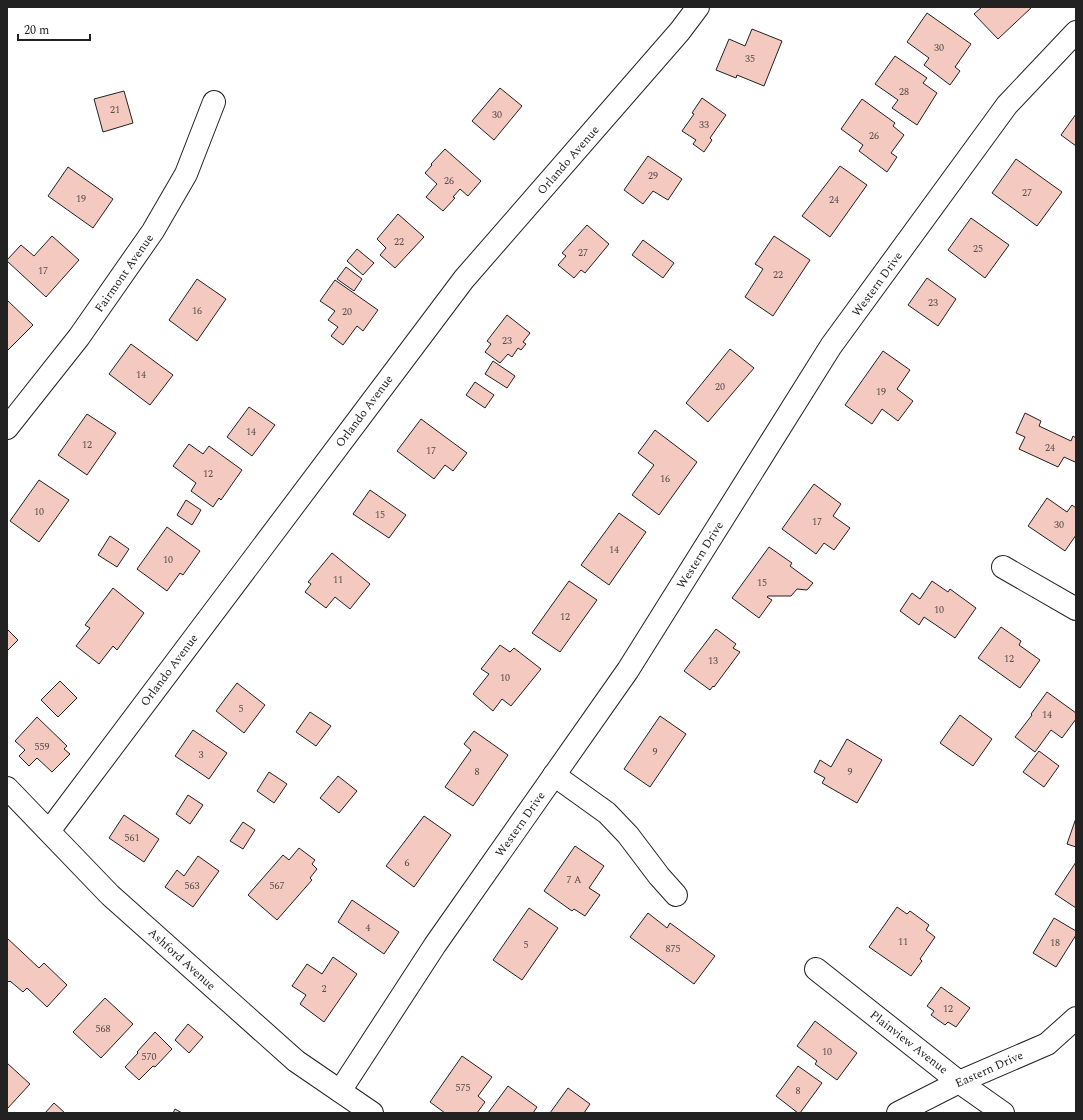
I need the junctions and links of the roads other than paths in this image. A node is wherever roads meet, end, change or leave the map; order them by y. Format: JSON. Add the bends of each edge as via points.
{"nodes":[{"id":1,"x":698,"y":7,"type":"edge"},
{"id":2,"x":1076,"y":32,"type":"edge"},
{"id":3,"x":214,"y":102,"type":"dead end"},
{"id":4,"x":7,"y":428,"type":"edge"},
{"id":5,"x":1003,"y":567,"type":"dead end"},
{"id":6,"x":1076,"y":609,"type":"edge"},
{"id":7,"x":554,"y":776,"type":"junction"},
{"id":8,"x":7,"y":788,"type":"edge"},
{"id":9,"x":48,"y":831,"type":"junction"},
{"id":10,"x":676,"y":895,"type":"dead end"},
{"id":11,"x":816,"y":969,"type":"dead end"},
{"id":12,"x":1076,"y":1018,"type":"edge"},
{"id":13,"x":959,"y":1082,"type":"junction"},
{"id":14,"x":340,"y":1091,"type":"junction"},
{"id":15,"x":372,"y":1113,"type":"edge"},
{"id":16,"x":898,"y":1113,"type":"edge"},
{"id":17,"x":1003,"y":1113,"type":"edge"}],
"edges":[{"from":1,"to":9,"type":"street","name":"Orlando Avenue","via":[[680,31],[464,279]]},
{"from":2,"to":7,"type":"street","name":"Western Drive","via":[[1007,105],[831,346],[628,670]]},
{"from":3,"to":4,"type":"street","name":"Fairmont Avenue","via":[[186,174],[153,232],[79,337]]},
{"from":5,"to":6,"type":"street"},
{"from":7,"to":10,"type":"street","via":[[607,813]]},
{"from":7,"to":14,"type":"street","name":"Western Drive","via":[[435,945]]},
{"from":8,"to":9,"type":"street","name":"Ashford Avenue"},
{"from":9,"to":14,"type":"street","name":"Ashford Avenue","via":[[110,895],[296,1061]]},
{"from":11,"to":13,"type":"street","name":"Plainview Avenue"},
{"from":12,"to":13,"type":"street","name":"Eastern Drive","via":[[1047,1044]]},
{"from":13,"to":16,"type":"street","name":"Eastern Drive"},
{"from":13,"to":17,"type":"street","name":"Plainview Avenue"},
{"from":14,"to":15,"type":"street","name":"Ashford Avenue"}]}
